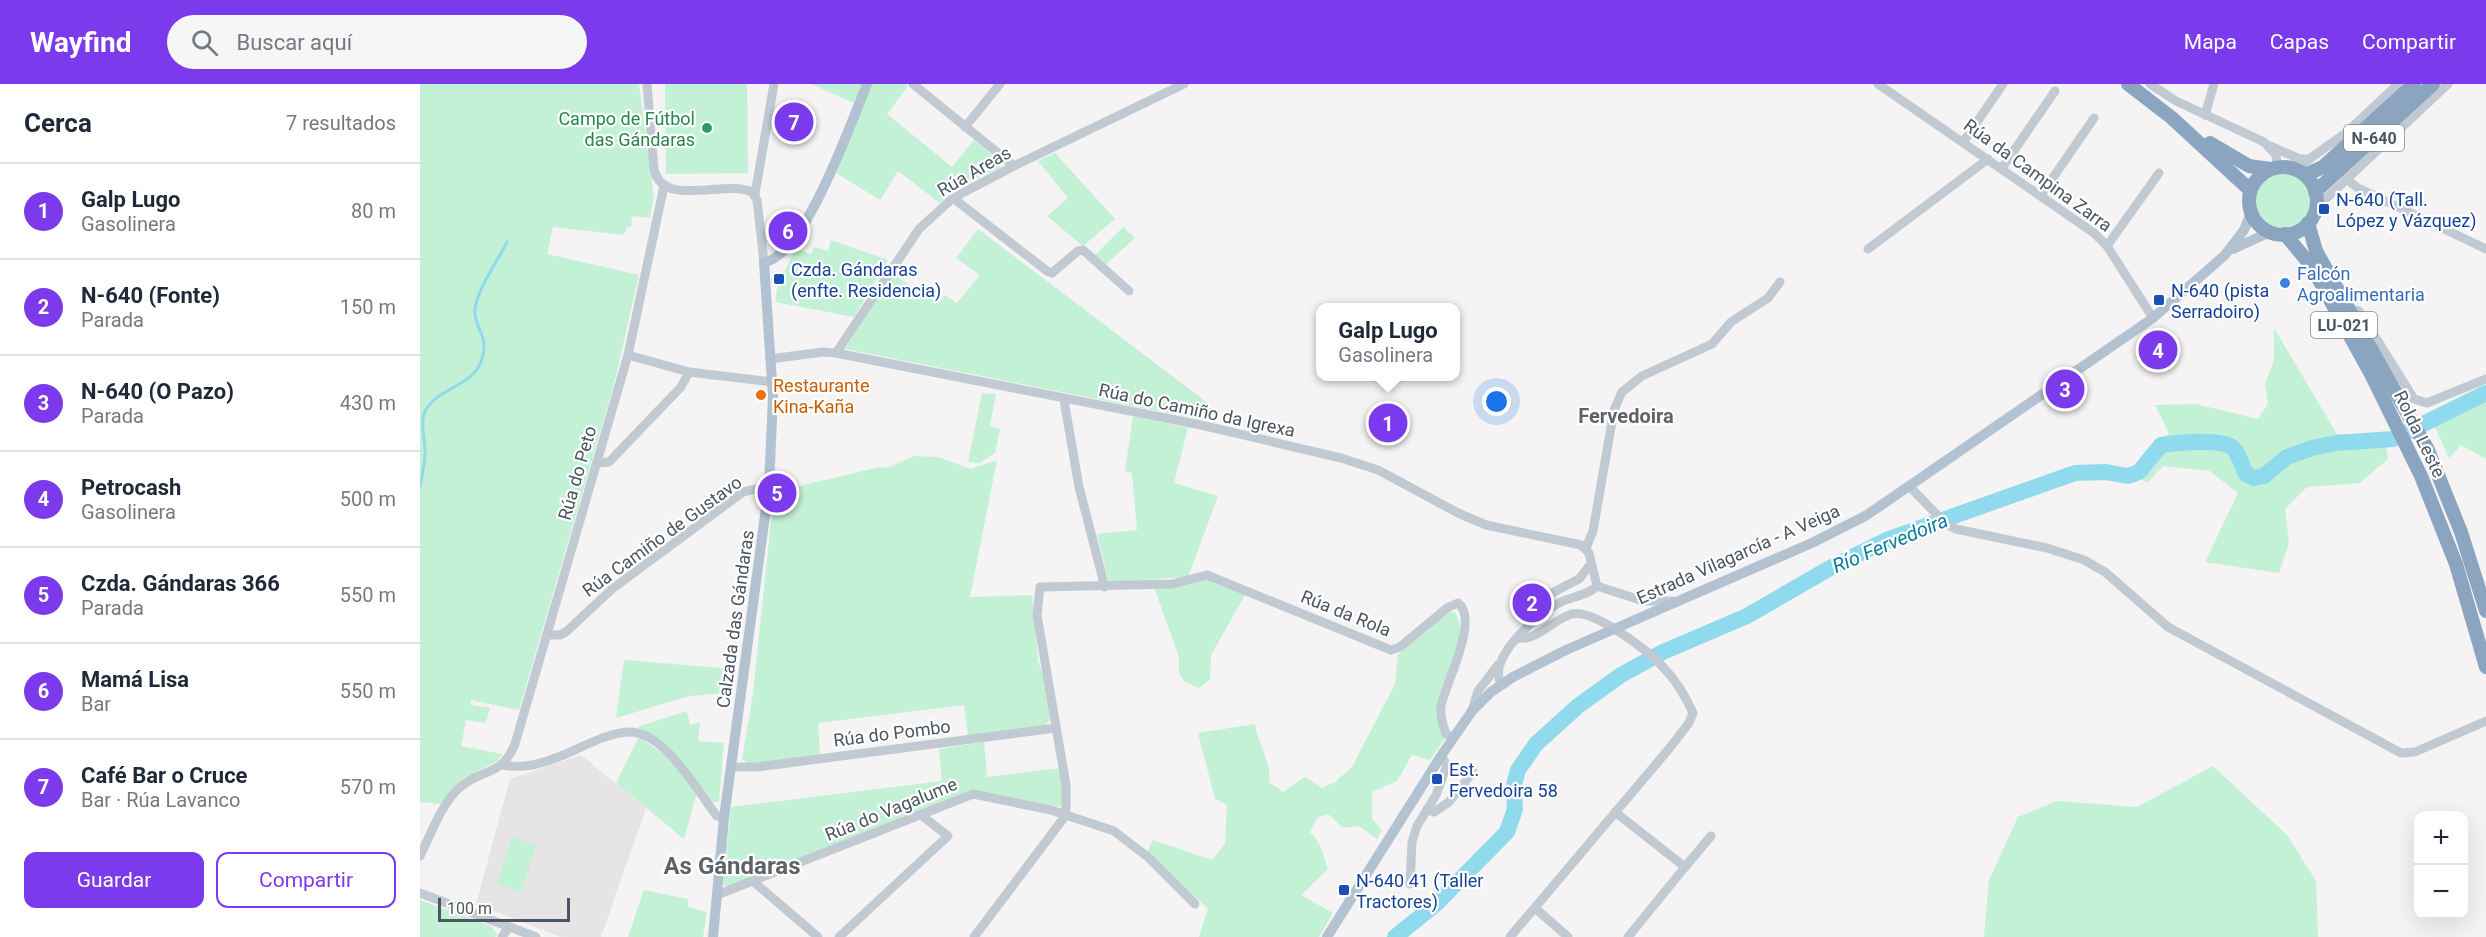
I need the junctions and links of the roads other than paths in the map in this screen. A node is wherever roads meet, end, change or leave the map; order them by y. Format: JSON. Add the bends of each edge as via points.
{"nodes":[{"id":1,"x":647,"y":84,"type":"edge"},
{"id":2,"x":774,"y":84,"type":"edge"},
{"id":3,"x":867,"y":84,"type":"edge"},
{"id":4,"x":913,"y":84,"type":"edge"},
{"id":5,"x":1000,"y":84,"type":"edge"},
{"id":6,"x":1184,"y":84,"type":"edge"},
{"id":7,"x":1878,"y":84,"type":"edge"},
{"id":8,"x":2003,"y":84,"type":"edge"},
{"id":9,"x":2128,"y":84,"type":"edge"},
{"id":10,"x":2150,"y":84,"type":"edge"},
{"id":11,"x":2214,"y":84,"type":"edge"},
{"id":12,"x":2398,"y":84,"type":"edge"},
{"id":13,"x":2414,"y":84,"type":"edge"},
{"id":14,"x":2433,"y":84,"type":"edge"},
{"id":15,"x":2448,"y":84,"type":"edge"},
{"id":16,"x":2055,"y":91,"type":"dead end"},
{"id":17,"x":2205,"y":115,"type":"junction"},
{"id":18,"x":2094,"y":118,"type":"dead end"},
{"id":19,"x":965,"y":127,"type":"junction"},
{"id":20,"x":2183,"y":127,"type":"junction"},
{"id":21,"x":1964,"y":141,"type":"junction"},
{"id":22,"x":2266,"y":144,"type":"junction"},
{"id":23,"x":1988,"y":159,"type":"junction"},
{"id":24,"x":2310,"y":159,"type":"junction"},
{"id":25,"x":1014,"y":166,"type":"junction"},
{"id":26,"x":2002,"y":168,"type":"junction"},
{"id":27,"x":2273,"y":168,"type":"junction"},
{"id":28,"x":2300,"y":172,"type":"junction"},
{"id":29,"x":2159,"y":173,"type":"dead end"},
{"id":30,"x":2346,"y":179,"type":"junction"},
{"id":31,"x":664,"y":186,"type":"junction"},
{"id":32,"x":2250,"y":190,"type":"junction"},
{"id":33,"x":2315,"y":192,"type":"junction"},
{"id":34,"x":2041,"y":195,"type":"junction"},
{"id":35,"x":755,"y":196,"type":"junction"},
{"id":36,"x":953,"y":198,"type":"junction"},
{"id":37,"x":2316,"y":208,"type":"junction"},
{"id":38,"x":2251,"y":213,"type":"junction"},
{"id":39,"x":2308,"y":223,"type":"junction"},
{"id":40,"x":2270,"y":232,"type":"junction"},
{"id":41,"x":2285,"y":234,"type":"junction"},
{"id":42,"x":2107,"y":246,"type":"junction"},
{"id":43,"x":1868,"y":249,"type":"dead end"},
{"id":44,"x":2486,"y":249,"type":"edge"},
{"id":45,"x":2225,"y":255,"type":"junction"},
{"id":46,"x":764,"y":262,"type":"junction"},
{"id":47,"x":1780,"y":282,"type":"dead end"},
{"id":48,"x":1129,"y":291,"type":"dead end"},
{"id":49,"x":2349,"y":309,"type":"junction"},
{"id":50,"x":2153,"y":318,"type":"junction"},
{"id":51,"x":837,"y":353,"type":"junction"},
{"id":52,"x":628,"y":355,"type":"junction"},
{"id":53,"x":770,"y":359,"type":"junction"},
{"id":54,"x":689,"y":372,"type":"junction"},
{"id":55,"x":2486,"y":378,"type":"edge"},
{"id":56,"x":772,"y":382,"type":"junction"},
{"id":57,"x":1064,"y":400,"type":"junction"},
{"id":58,"x":597,"y":463,"type":"junction"},
{"id":59,"x":769,"y":486,"type":"junction"},
{"id":60,"x":1910,"y":488,"type":"junction"},
{"id":61,"x":1586,"y":548,"type":"junction"},
{"id":62,"x":1590,"y":565,"type":"junction"},
{"id":63,"x":1576,"y":580,"type":"junction"},
{"id":64,"x":1597,"y":583,"type":"junction"},
{"id":65,"x":1105,"y":587,"type":"junction"},
{"id":66,"x":1690,"y":597,"type":"junction"},
{"id":67,"x":2486,"y":611,"type":"edge"},
{"id":68,"x":1537,"y":617,"type":"junction"},
{"id":69,"x":547,"y":635,"type":"junction"},
{"id":70,"x":1518,"y":638,"type":"junction"},
{"id":71,"x":1500,"y":663,"type":"junction"},
{"id":72,"x":2486,"y":667,"type":"edge"},
{"id":73,"x":1501,"y":684,"type":"junction"},
{"id":74,"x":1472,"y":711,"type":"junction"},
{"id":75,"x":2486,"y":721,"type":"edge"},
{"id":76,"x":1056,"y":728,"type":"junction"},
{"id":77,"x":1453,"y":738,"type":"junction"},
{"id":78,"x":1441,"y":756,"type":"junction"},
{"id":79,"x":503,"y":765,"type":"junction"},
{"id":80,"x":732,"y":767,"type":"junction"},
{"id":81,"x":1473,"y":772,"type":"dead end"},
{"id":82,"x":1427,"y":809,"type":"junction"},
{"id":83,"x":1615,"y":812,"type":"junction"},
{"id":84,"x":921,"y":815,"type":"junction"},
{"id":85,"x":1066,"y":815,"type":"junction"},
{"id":86,"x":724,"y":818,"type":"junction"},
{"id":87,"x":1711,"y":836,"type":"dead end"},
{"id":88,"x":420,"y":856,"type":"edge"},
{"id":89,"x":1685,"y":867,"type":"junction"},
{"id":90,"x":754,"y":882,"type":"junction"},
{"id":91,"x":1410,"y":884,"type":"dead end"},
{"id":92,"x":420,"y":893,"type":"edge"},
{"id":93,"x":717,"y":896,"type":"junction"},
{"id":94,"x":1196,"y":904,"type":"dead end"},
{"id":95,"x":1534,"y":908,"type":"junction"},
{"id":96,"x":509,"y":927,"type":"junction"},
{"id":97,"x":978,"y":936,"type":"edge"},
{"id":98,"x":502,"y":937,"type":"edge"},
{"id":99,"x":536,"y":937,"type":"edge"},
{"id":100,"x":713,"y":937,"type":"edge"},
{"id":101,"x":818,"y":937,"type":"edge"},
{"id":102,"x":839,"y":937,"type":"edge"},
{"id":103,"x":1327,"y":937,"type":"edge"},
{"id":104,"x":1510,"y":937,"type":"edge"},
{"id":105,"x":1568,"y":937,"type":"edge"},
{"id":106,"x":1628,"y":937,"type":"edge"}],
"edges":[{"from":1,"to":31,"type":"street","via":[[654,169]]},
{"from":2,"to":35,"type":"street","name":"Calzada das Gándaras"},
{"from":3,"to":46,"type":"main road","via":[[803,227],[782,255]]},
{"from":4,"to":19,"type":"street"},
{"from":5,"to":19,"type":"street"},
{"from":6,"to":25,"type":"street","name":"Rúa Areas"},
{"from":7,"to":21,"type":"street","name":"Rúa da Campina Zarra"},
{"from":8,"to":21,"type":"street"},
{"from":9,"to":20,"type":"highway"},
{"from":10,"to":17,"type":"street"},
{"from":11,"to":17,"type":"street"},
{"from":12,"to":24,"type":"street","via":[[2346,133]]},
{"from":13,"to":28,"type":"highway","number":"N-640","via":[[2323,167]]},
{"from":14,"to":33,"type":"highway","number":"N-640"},
{"from":15,"to":30,"type":"street"},
{"from":16,"to":26,"type":"street"},
{"from":17,"to":22,"type":"street"},
{"from":18,"to":34,"type":"street"},
{"from":19,"to":25,"type":"street"},
{"from":20,"to":27,"type":"highway","via":[[2249,166]]},
{"from":20,"to":32,"type":"highway"},
{"from":21,"to":23,"type":"street","name":"Rúa da Campina Zarra"},
{"from":22,"to":24,"type":"street","via":[[2300,159]]},
{"from":22,"to":27,"type":"street","via":[[2276,155]]},
{"from":23,"to":26,"type":"street","name":"Rúa da Campina Zarra"},
{"from":23,"to":43,"type":"street"},
{"from":24,"to":28,"type":"street"},
{"from":25,"to":36,"type":"street","name":"Rúa Areas"},
{"from":26,"to":34,"type":"street","name":"Rúa da Campina Zarra"},
{"from":27,"to":28,"type":"highway"},
{"from":27,"to":32,"type":"highway","via":[[2261,174]]},
{"from":28,"to":33,"type":"highway"},
{"from":29,"to":42,"type":"street"},
{"from":30,"to":37,"type":"street"},
{"from":30,"to":44,"type":"street"},
{"from":31,"to":35,"type":"street","via":[[679,190],[745,189]]},
{"from":31,"to":52,"type":"street","name":"Rúa do Peto"},
{"from":32,"to":38,"type":"highway"},
{"from":33,"to":37,"type":"highway"},
{"from":34,"to":42,"type":"street","name":"Rúa da Campina Zarra"},
{"from":35,"to":46,"type":"street","name":"Calzada das Gándaras"},
{"from":36,"to":48,"type":"street","via":[[1047,271],[1052,273],[1083,250]]},
{"from":36,"to":51,"type":"street","name":"Rúa Areas","via":[[919,229]]},
{"from":37,"to":39,"type":"highway"},
{"from":38,"to":40,"type":"highway"},
{"from":38,"to":45,"type":"main road","name":"Estrada Vilagarcía - A Veiga"},
{"from":39,"to":41,"type":"highway"},
{"from":39,"to":49,"type":"highway","name":"Rolda Leste","number":"LU-021","via":[[2316,250]]},
{"from":40,"to":41,"type":"highway"},
{"from":40,"to":45,"type":"main road","name":"Estrada Vilagarcía - A Veiga"},
{"from":41,"to":72,"type":"highway","name":"Rolda Leste","number":"LU-021","via":[[2312,267],[2412,457],[2456,564]]},
{"from":42,"to":50,"type":"street","name":"Rúa da Campina Zarra"},
{"from":45,"to":50,"type":"main road","name":"Estrada Vilagarcía - A Veiga"},
{"from":46,"to":53,"type":"main road","name":"Calzada das Gándaras"},
{"from":47,"to":61,"type":"street","via":[[1768,298],[1731,322],[1712,344],[1642,376],[1622,392],[1614,410],[1593,531]]},
{"from":49,"to":55,"type":"street","via":[[2359,311],[2414,399],[2427,403]]},
{"from":49,"to":67,"type":"highway","name":"Rolda Leste","number":"LU-021","via":[[2427,450],[2458,523]]},
{"from":50,"to":60,"type":"main road","name":"Estrada Vilagarcía - A Veiga"},
{"from":51,"to":53,"type":"street","name":"Rúa do Camiño da Igrexa"},
{"from":51,"to":57,"type":"street","name":"Rúa do Camiño da Igrexa"},
{"from":52,"to":54,"type":"street"},
{"from":52,"to":58,"type":"street","name":"Rúa do Peto"},
{"from":53,"to":56,"type":"main road","name":"Calzada das Gándaras"},
{"from":54,"to":56,"type":"street"},
{"from":54,"to":58,"type":"street","via":[[681,387],[609,462]]},
{"from":56,"to":59,"type":"main road","name":"Calzada das Gándaras"},
{"from":57,"to":61,"type":"street","name":"Rúa do Camiño da Igrexa","via":[[1201,425],[1341,458],[1378,470],[1486,525]]},
{"from":57,"to":65,"type":"street","via":[[1079,488]]},
{"from":58,"to":69,"type":"street","name":"Rúa do Peto"},
{"from":59,"to":69,"type":"street","name":"Rúa Camiño de Gustavo","via":[[743,492],[612,589],[567,631]]},
{"from":59,"to":80,"type":"main road","name":"Calzada das Gándaras"},
{"from":60,"to":66,"type":"main road","name":"Estrada Vilagarcía - A Veiga","via":[[1823,538]]},
{"from":60,"to":75,"type":"street","via":[[1946,524],[2084,560],[2105,572],[2168,627],[2401,753],[2415,752]]},
{"from":61,"to":62,"type":"street"},
{"from":62,"to":63,"type":"street"},
{"from":62,"to":64,"type":"street"},
{"from":63,"to":64,"type":"street"},
{"from":63,"to":68,"type":"street","via":[[1544,597]]},
{"from":64,"to":66,"type":"street","via":[[1623,596],[1652,603]]},
{"from":64,"to":68,"type":"street"},
{"from":65,"to":76,"type":"street","name":"Rúa da Rola","via":[[1038,589],[1037,615]]},
{"from":65,"to":77,"type":"street","name":"Rúa da Rola","via":[[1172,584],[1207,575],[1391,650],[1458,603],[1464,617],[1462,643],[1441,712],[1445,731]]},
{"from":66,"to":73,"type":"main road","name":"Estrada Vilagarcía - A Veiga","via":[[1566,650]]},
{"from":68,"to":70,"type":"street"},
{"from":69,"to":79,"type":"street","name":"Rúa do Peto","via":[[515,744]]},
{"from":70,"to":71,"type":"street"},
{"from":70,"to":83,"type":"street","via":[[1527,639],[1580,613],[1596,618],[1648,653],[1679,686],[1693,713],[1689,723]]},
{"from":71,"to":73,"type":"street","via":[[1497,676]]},
{"from":71,"to":74,"type":"street","via":[[1478,691]]},
{"from":73,"to":74,"type":"main road","name":"Estrada Vilagarcía - A Veiga"},
{"from":74,"to":77,"type":"main road","name":"Estrada Vilagarcía - A Veiga"},
{"from":76,"to":80,"type":"street","name":"Rúa do Pombo"},
{"from":76,"to":85,"type":"street","name":"Rúa da Rola","via":[[1066,784]]},
{"from":77,"to":78,"type":"main road","name":"Estrada Vilagarcía - A Veiga"},
{"from":78,"to":82,"type":"street","via":[[1447,765]]},
{"from":78,"to":103,"type":"main road","name":"Estrada Vilagarcía - A Veiga"},
{"from":79,"to":86,"type":"street","via":[[527,767],[633,732],[649,738],[675,760],[717,816]]},
{"from":79,"to":88,"type":"street","via":[[465,783],[454,793]]},
{"from":80,"to":86,"type":"main road","name":"Calzada das Gándaras"},
{"from":81,"to":82,"type":"street","via":[[1449,802],[1434,812]]},
{"from":82,"to":91,"type":"street","via":[[1412,842]]},
{"from":83,"to":89,"type":"street"},
{"from":83,"to":95,"type":"street"},
{"from":84,"to":85,"type":"street","name":"Rúa do Vagalume","via":[[973,794]]},
{"from":84,"to":90,"type":"street","name":"Rúa do Vagalume"},
{"from":84,"to":102,"type":"street","via":[[948,836]]},
{"from":85,"to":94,"type":"street","name":"Rúa do Vagalume","via":[[1114,831],[1149,858]]},
{"from":85,"to":97,"type":"street"},
{"from":86,"to":93,"type":"main road","name":"Calzada das Gándaras"},
{"from":87,"to":89,"type":"street"},
{"from":89,"to":106,"type":"street"},
{"from":90,"to":93,"type":"street","name":"Rúa do Vagalume"},
{"from":90,"to":101,"type":"street"},
{"from":92,"to":96,"type":"street"},
{"from":93,"to":100,"type":"main road","name":"Calzada das Gándaras"},
{"from":95,"to":104,"type":"street"},
{"from":95,"to":105,"type":"street"},
{"from":96,"to":98,"type":"street"},
{"from":96,"to":99,"type":"street"}]}
